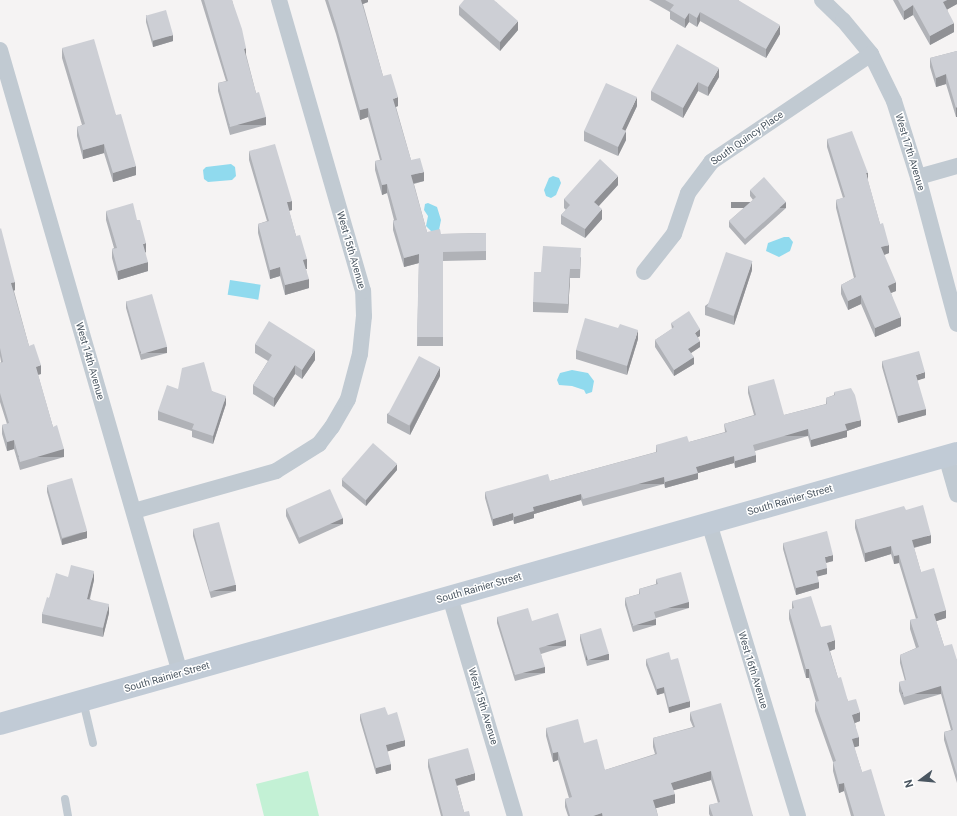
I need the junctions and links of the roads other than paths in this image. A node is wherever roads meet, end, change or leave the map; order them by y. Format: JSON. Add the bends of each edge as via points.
{"nodes":[{"id":1,"x":278,"y":0,"type":"edge"},
{"id":2,"x":822,"y":0,"type":"edge"},
{"id":3,"x":0,"y":50,"type":"edge"},
{"id":4,"x":871,"y":54,"type":"junction"},
{"id":5,"x":957,"y":166,"type":"edge"},
{"id":6,"x":918,"y":177,"type":"junction"},
{"id":7,"x":644,"y":272,"type":"dead end"},
{"id":8,"x":957,"y":324,"type":"edge"},
{"id":9,"x":951,"y":455,"type":"edge"},
{"id":10,"x":957,"y":494,"type":"edge"},
{"id":11,"x":134,"y":511,"type":"junction"},
{"id":12,"x":709,"y":523,"type":"junction"},
{"id":13,"x":450,"y":597,"type":"junction"},
{"id":14,"x":180,"y":673,"type":"junction"},
{"id":15,"x":82,"y":701,"type":"junction"},
{"id":16,"x":0,"y":724,"type":"edge"},
{"id":17,"x":93,"y":743,"type":"dead end"},
{"id":18,"x":64,"y":799,"type":"dead end"},
{"id":19,"x":68,"y":816,"type":"edge"},
{"id":20,"x":515,"y":816,"type":"edge"},
{"id":21,"x":798,"y":816,"type":"edge"}],
"edges":[{"from":1,"to":11,"type":"street","name":"West 15th Avenue","via":[[363,291],[364,316],[360,354],[348,399],[319,444],[276,471]]},
{"from":2,"to":4,"type":"street","name":"West 17th Avenue","via":[[843,20]]},
{"from":3,"to":11,"type":"street","name":"West 14th Avenue"},
{"from":4,"to":6,"type":"street","name":"West 17th Avenue","via":[[894,101]]},
{"from":4,"to":7,"type":"street","name":"South Quincy Place","via":[[711,162],[688,193],[674,234]]},
{"from":5,"to":6,"type":"street"},
{"from":6,"to":8,"type":"street","name":"West 17th Avenue"},
{"from":9,"to":10,"type":"street"},
{"from":9,"to":12,"type":"street","name":"South Rainier Street"},
{"from":11,"to":14,"type":"street","name":"West 14th Avenue"},
{"from":12,"to":13,"type":"street","name":"South Rainier Street"},
{"from":12,"to":21,"type":"street","name":"West 16th Avenue"},
{"from":13,"to":14,"type":"street","name":"South Rainier Street"},
{"from":13,"to":20,"type":"street","name":"West 15th Avenue"},
{"from":14,"to":15,"type":"street","name":"South Rainier Street"},
{"from":15,"to":16,"type":"street","name":"South Rainier Street"},
{"from":15,"to":17,"type":"lane"},
{"from":18,"to":19,"type":"lane"}]}
